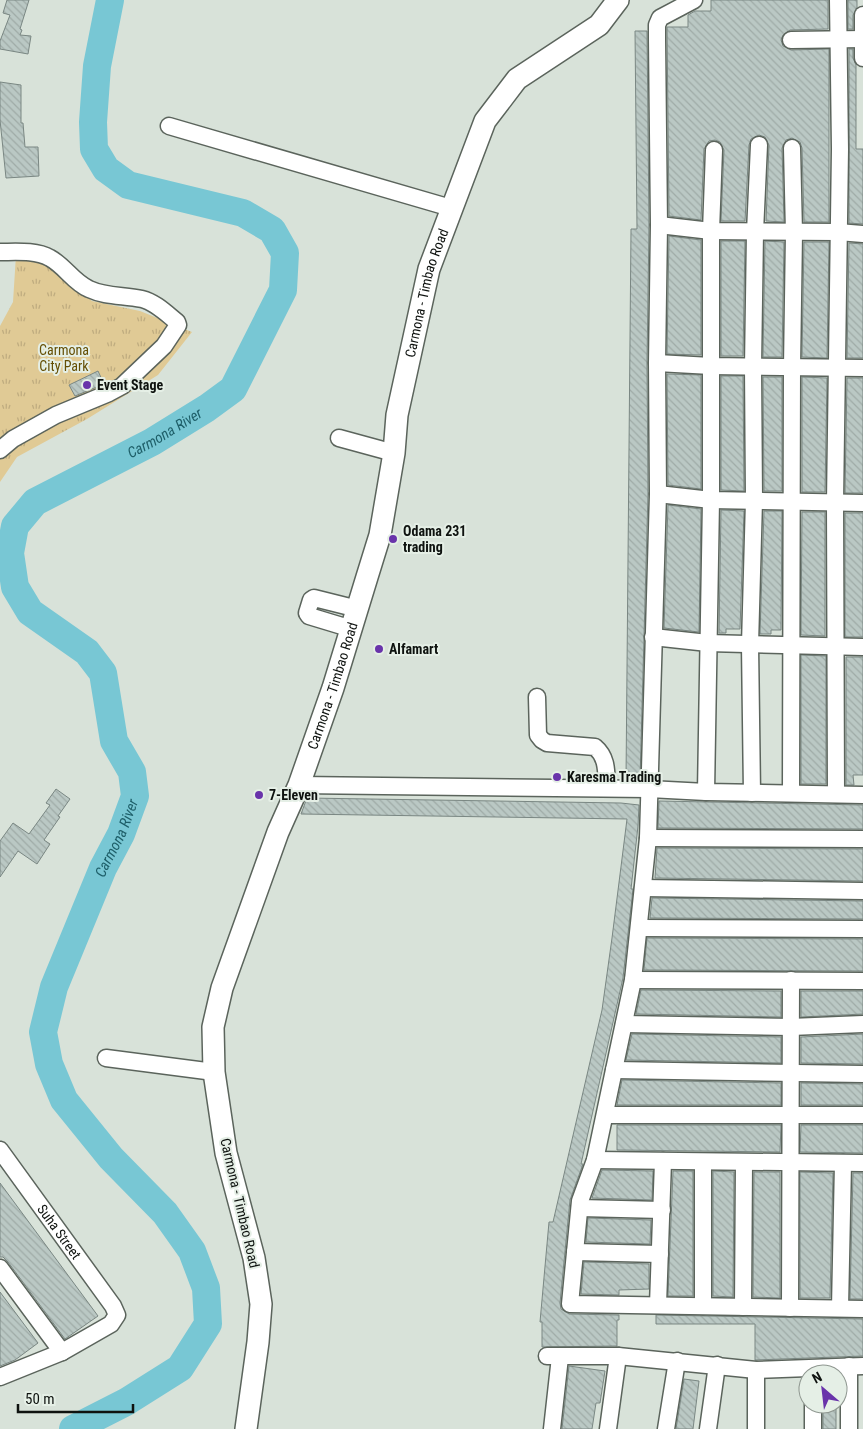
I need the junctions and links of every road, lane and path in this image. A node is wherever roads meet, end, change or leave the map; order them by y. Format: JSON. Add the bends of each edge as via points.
{"nodes":[{"id":1,"x":618,"y":0,"type":"edge"},
{"id":2,"x":694,"y":0,"type":"edge"},
{"id":3,"x":838,"y":0,"type":"edge"},
{"id":4,"x":863,"y":15,"type":"edge"},
{"id":5,"x":838,"y":39,"type":"junction"},
{"id":6,"x":863,"y":39,"type":"edge"},
{"id":7,"x":791,"y":40,"type":"dead end"},
{"id":8,"x":863,"y":58,"type":"edge"},
{"id":9,"x":169,"y":126,"type":"dead end"},
{"id":10,"x":759,"y":144,"type":"dead end"},
{"id":11,"x":792,"y":148,"type":"dead end"},
{"id":12,"x":714,"y":150,"type":"dead end"},
{"id":13,"x":451,"y":208,"type":"junction"},
{"id":14,"x":659,"y":225,"type":"junction"},
{"id":15,"x":711,"y":231,"type":"junction"},
{"id":16,"x":755,"y":232,"type":"junction"},
{"id":17,"x":838,"y":232,"type":"junction"},
{"id":18,"x":794,"y":233,"type":"junction"},
{"id":19,"x":863,"y":234,"type":"edge"},
{"id":20,"x":0,"y":252,"type":"edge"},
{"id":21,"x":657,"y":363,"type":"junction"},
{"id":22,"x":711,"y":366,"type":"junction"},
{"id":23,"x":753,"y":367,"type":"junction"},
{"id":24,"x":792,"y":367,"type":"junction"},
{"id":25,"x":838,"y":368,"type":"junction"},
{"id":26,"x":863,"y":368,"type":"edge"},
{"id":27,"x":339,"y":438,"type":"dead end"},
{"id":28,"x":0,"y":450,"type":"edge"},
{"id":29,"x":394,"y":453,"type":"junction"},
{"id":30,"x":658,"y":494,"type":"junction"},
{"id":31,"x":711,"y":500,"type":"junction"},
{"id":32,"x":754,"y":500,"type":"junction"},
{"id":33,"x":791,"y":501,"type":"junction"},
{"id":34,"x":835,"y":502,"type":"junction"},
{"id":35,"x":863,"y":502,"type":"edge"},
{"id":36,"x":653,"y":637,"type":"junction"},
{"id":37,"x":708,"y":643,"type":"junction"},
{"id":38,"x":750,"y":645,"type":"junction"},
{"id":39,"x":792,"y":646,"type":"junction"},
{"id":40,"x":836,"y":646,"type":"junction"},
{"id":41,"x":863,"y":647,"type":"edge"},
{"id":42,"x":536,"y":697,"type":"dead end"},
{"id":43,"x":299,"y":785,"type":"junction"},
{"id":44,"x":607,"y":788,"type":"junction"},
{"id":45,"x":650,"y":789,"type":"junction"},
{"id":46,"x":706,"y":792,"type":"junction"},
{"id":47,"x":752,"y":793,"type":"junction"},
{"id":48,"x":791,"y":793,"type":"junction"},
{"id":49,"x":836,"y":794,"type":"junction"},
{"id":50,"x":863,"y":795,"type":"edge"},
{"id":51,"x":648,"y":838,"type":"junction"},
{"id":52,"x":863,"y":839,"type":"edge"},
{"id":53,"x":643,"y":888,"type":"junction"},
{"id":54,"x":863,"y":891,"type":"edge"},
{"id":55,"x":639,"y":928,"type":"junction"},
{"id":56,"x":863,"y":929,"type":"edge"},
{"id":57,"x":634,"y":980,"type":"junction"},
{"id":58,"x":791,"y":980,"type":"junction"},
{"id":59,"x":863,"y":981,"type":"edge"},
{"id":60,"x":624,"y":1024,"type":"junction"},
{"id":61,"x":863,"y":1024,"type":"edge"},
{"id":62,"x":791,"y":1028,"type":"junction"},
{"id":63,"x":106,"y":1058,"type":"dead end"},
{"id":64,"x":614,"y":1070,"type":"junction"},
{"id":65,"x":214,"y":1072,"type":"junction"},
{"id":66,"x":790,"y":1073,"type":"junction"},
{"id":67,"x":863,"y":1074,"type":"edge"},
{"id":68,"x":790,"y":1114,"type":"junction"},
{"id":69,"x":604,"y":1115,"type":"junction"},
{"id":70,"x":863,"y":1115,"type":"edge"},
{"id":71,"x":0,"y":1150,"type":"edge"},
{"id":72,"x":595,"y":1160,"type":"junction"},
{"id":73,"x":663,"y":1161,"type":"junction"},
{"id":74,"x":703,"y":1162,"type":"junction"},
{"id":75,"x":790,"y":1162,"type":"junction"},
{"id":76,"x":863,"y":1162,"type":"edge"},
{"id":77,"x":744,"y":1163,"type":"junction"},
{"id":78,"x":843,"y":1163,"type":"junction"},
{"id":79,"x":580,"y":1208,"type":"junction"},
{"id":80,"x":662,"y":1210,"type":"junction"},
{"id":81,"x":575,"y":1252,"type":"junction"},
{"id":82,"x":660,"y":1254,"type":"junction"},
{"id":83,"x":0,"y":1268,"type":"edge"},
{"id":84,"x":658,"y":1305,"type":"junction"},
{"id":85,"x":703,"y":1306,"type":"junction"},
{"id":86,"x":743,"y":1307,"type":"junction"},
{"id":87,"x":790,"y":1308,"type":"junction"},
{"id":88,"x":840,"y":1308,"type":"junction"},
{"id":89,"x":863,"y":1308,"type":"edge"},
{"id":90,"x":62,"y":1352,"type":"junction"},
{"id":91,"x":618,"y":1356,"type":"junction"},
{"id":92,"x":677,"y":1361,"type":"junction"},
{"id":93,"x":717,"y":1365,"type":"junction"},
{"id":94,"x":856,"y":1366,"type":"edge"},
{"id":95,"x":756,"y":1370,"type":"junction"},
{"id":96,"x":798,"y":1371,"type":"edge"},
{"id":97,"x":0,"y":1377,"type":"edge"},
{"id":98,"x":813,"y":1414,"type":"edge"},
{"id":99,"x":244,"y":1429,"type":"edge"},
{"id":100,"x":552,"y":1429,"type":"edge"},
{"id":101,"x":608,"y":1429,"type":"edge"},
{"id":102,"x":666,"y":1429,"type":"edge"},
{"id":103,"x":708,"y":1429,"type":"edge"},
{"id":104,"x":756,"y":1429,"type":"edge"},
{"id":105,"x":813,"y":1429,"type":"edge"},
{"id":106,"x":849,"y":1429,"type":"edge"}],
"edges":[{"from":1,"to":13,"type":"main road","name":"Carmona - Timbao Road","via":[[599,25],[518,79],[485,121]]},
{"from":2,"to":14,"type":"street","via":[[660,18],[658,24]]},
{"from":3,"to":5,"type":"street"},
{"from":4,"to":6,"type":"street"},
{"from":5,"to":6,"type":"street"},
{"from":5,"to":7,"type":"street"},
{"from":5,"to":17,"type":"street"},
{"from":6,"to":8,"type":"street"},
{"from":9,"to":13,"type":"street"},
{"from":10,"to":16,"type":"street"},
{"from":11,"to":18,"type":"street"},
{"from":12,"to":15,"type":"street"},
{"from":13,"to":29,"type":"main road","name":"Carmona - Timbao Road","via":[[429,269],[397,415]]},
{"from":14,"to":15,"type":"street"},
{"from":14,"to":21,"type":"street"},
{"from":15,"to":16,"type":"street"},
{"from":15,"to":22,"type":"street"},
{"from":16,"to":18,"type":"street"},
{"from":16,"to":23,"type":"street"},
{"from":17,"to":18,"type":"street"},
{"from":17,"to":19,"type":"street"},
{"from":17,"to":25,"type":"street"},
{"from":18,"to":24,"type":"street"},
{"from":20,"to":28,"type":"street","via":[[48,257],[75,282],[98,293],[142,299],[178,325],[164,346],[122,386],[56,415]]},
{"from":21,"to":22,"type":"street"},
{"from":21,"to":30,"type":"street"},
{"from":22,"to":23,"type":"street"},
{"from":22,"to":31,"type":"street"},
{"from":23,"to":24,"type":"street"},
{"from":23,"to":32,"type":"street"},
{"from":24,"to":25,"type":"street"},
{"from":24,"to":33,"type":"street"},
{"from":25,"to":26,"type":"street"},
{"from":25,"to":34,"type":"street"},
{"from":27,"to":29,"type":"street"},
{"from":29,"to":43,"type":"main road","name":"Carmona - Timbao Road","via":[[380,535]]},
{"from":30,"to":31,"type":"street"},
{"from":30,"to":36,"type":"street"},
{"from":31,"to":32,"type":"street"},
{"from":31,"to":37,"type":"street"},
{"from":32,"to":33,"type":"street"},
{"from":32,"to":38,"type":"street"},
{"from":33,"to":34,"type":"street"},
{"from":33,"to":39,"type":"street"},
{"from":34,"to":35,"type":"street"},
{"from":34,"to":40,"type":"street"},
{"from":36,"to":37,"type":"street"},
{"from":36,"to":45,"type":"street"},
{"from":37,"to":38,"type":"street"},
{"from":37,"to":46,"type":"street"},
{"from":38,"to":39,"type":"street"},
{"from":38,"to":47,"type":"street"},
{"from":39,"to":40,"type":"street"},
{"from":39,"to":48,"type":"street"},
{"from":40,"to":41,"type":"street"},
{"from":40,"to":49,"type":"street"},
{"from":42,"to":44,"type":"street","via":[[538,735],[547,742],[595,747],[606,762]]},
{"from":43,"to":44,"type":"street"},
{"from":43,"to":65,"type":"main road","name":"Carmona - Timbao Road","via":[[278,832],[222,988],[213,1027]]},
{"from":44,"to":45,"type":"street"},
{"from":45,"to":46,"type":"street"},
{"from":45,"to":51,"type":"street"},
{"from":46,"to":47,"type":"street"},
{"from":47,"to":48,"type":"street"},
{"from":48,"to":49,"type":"street"},
{"from":49,"to":50,"type":"street"},
{"from":51,"to":52,"type":"street"},
{"from":51,"to":53,"type":"street"},
{"from":53,"to":54,"type":"street"},
{"from":53,"to":55,"type":"street"},
{"from":55,"to":56,"type":"street"},
{"from":55,"to":57,"type":"street"},
{"from":57,"to":58,"type":"street"},
{"from":57,"to":60,"type":"street"},
{"from":58,"to":59,"type":"street"},
{"from":58,"to":62,"type":"street"},
{"from":60,"to":62,"type":"street"},
{"from":60,"to":64,"type":"street"},
{"from":61,"to":62,"type":"street"},
{"from":62,"to":66,"type":"street"},
{"from":63,"to":65,"type":"street"},
{"from":64,"to":66,"type":"street"},
{"from":64,"to":69,"type":"street"},
{"from":65,"to":99,"type":"main road","name":"Carmona - Timbao Road","via":[[226,1153],[254,1258],[260,1304],[258,1342]]},
{"from":66,"to":67,"type":"street"},
{"from":66,"to":68,"type":"street"},
{"from":68,"to":69,"type":"street"},
{"from":68,"to":70,"type":"street"},
{"from":68,"to":75,"type":"street"},
{"from":69,"to":72,"type":"street"},
{"from":71,"to":90,"type":"street","name":"Suha Street","via":[[117,1315],[111,1324]]},
{"from":72,"to":73,"type":"street"},
{"from":72,"to":79,"type":"street"},
{"from":73,"to":74,"type":"street"},
{"from":73,"to":80,"type":"street"},
{"from":74,"to":77,"type":"street"},
{"from":74,"to":85,"type":"street"},
{"from":75,"to":77,"type":"street"},
{"from":75,"to":78,"type":"street"},
{"from":75,"to":87,"type":"street"},
{"from":76,"to":78,"type":"street"},
{"from":77,"to":86,"type":"street"},
{"from":78,"to":88,"type":"street"},
{"from":79,"to":80,"type":"street"},
{"from":79,"to":81,"type":"street"},
{"from":80,"to":82,"type":"street"},
{"from":81,"to":82,"type":"street"},
{"from":81,"to":84,"type":"street","via":[[570,1304]]},
{"from":82,"to":84,"type":"street"},
{"from":83,"to":90,"type":"street"},
{"from":84,"to":85,"type":"street"},
{"from":85,"to":86,"type":"street"},
{"from":86,"to":87,"type":"street"},
{"from":87,"to":88,"type":"street"},
{"from":88,"to":89,"type":"street"},
{"from":90,"to":97,"type":"street"},
{"from":91,"to":92,"type":"street"},
{"from":91,"to":100,"type":"street","via":[[554,1356]]},
{"from":91,"to":101,"type":"street"},
{"from":92,"to":93,"type":"street"},
{"from":92,"to":102,"type":"street"},
{"from":93,"to":95,"type":"street"},
{"from":93,"to":103,"type":"street"},
{"from":94,"to":106,"type":"street"},
{"from":95,"to":96,"type":"street"},
{"from":95,"to":104,"type":"street"},
{"from":98,"to":105,"type":"street"}]}
